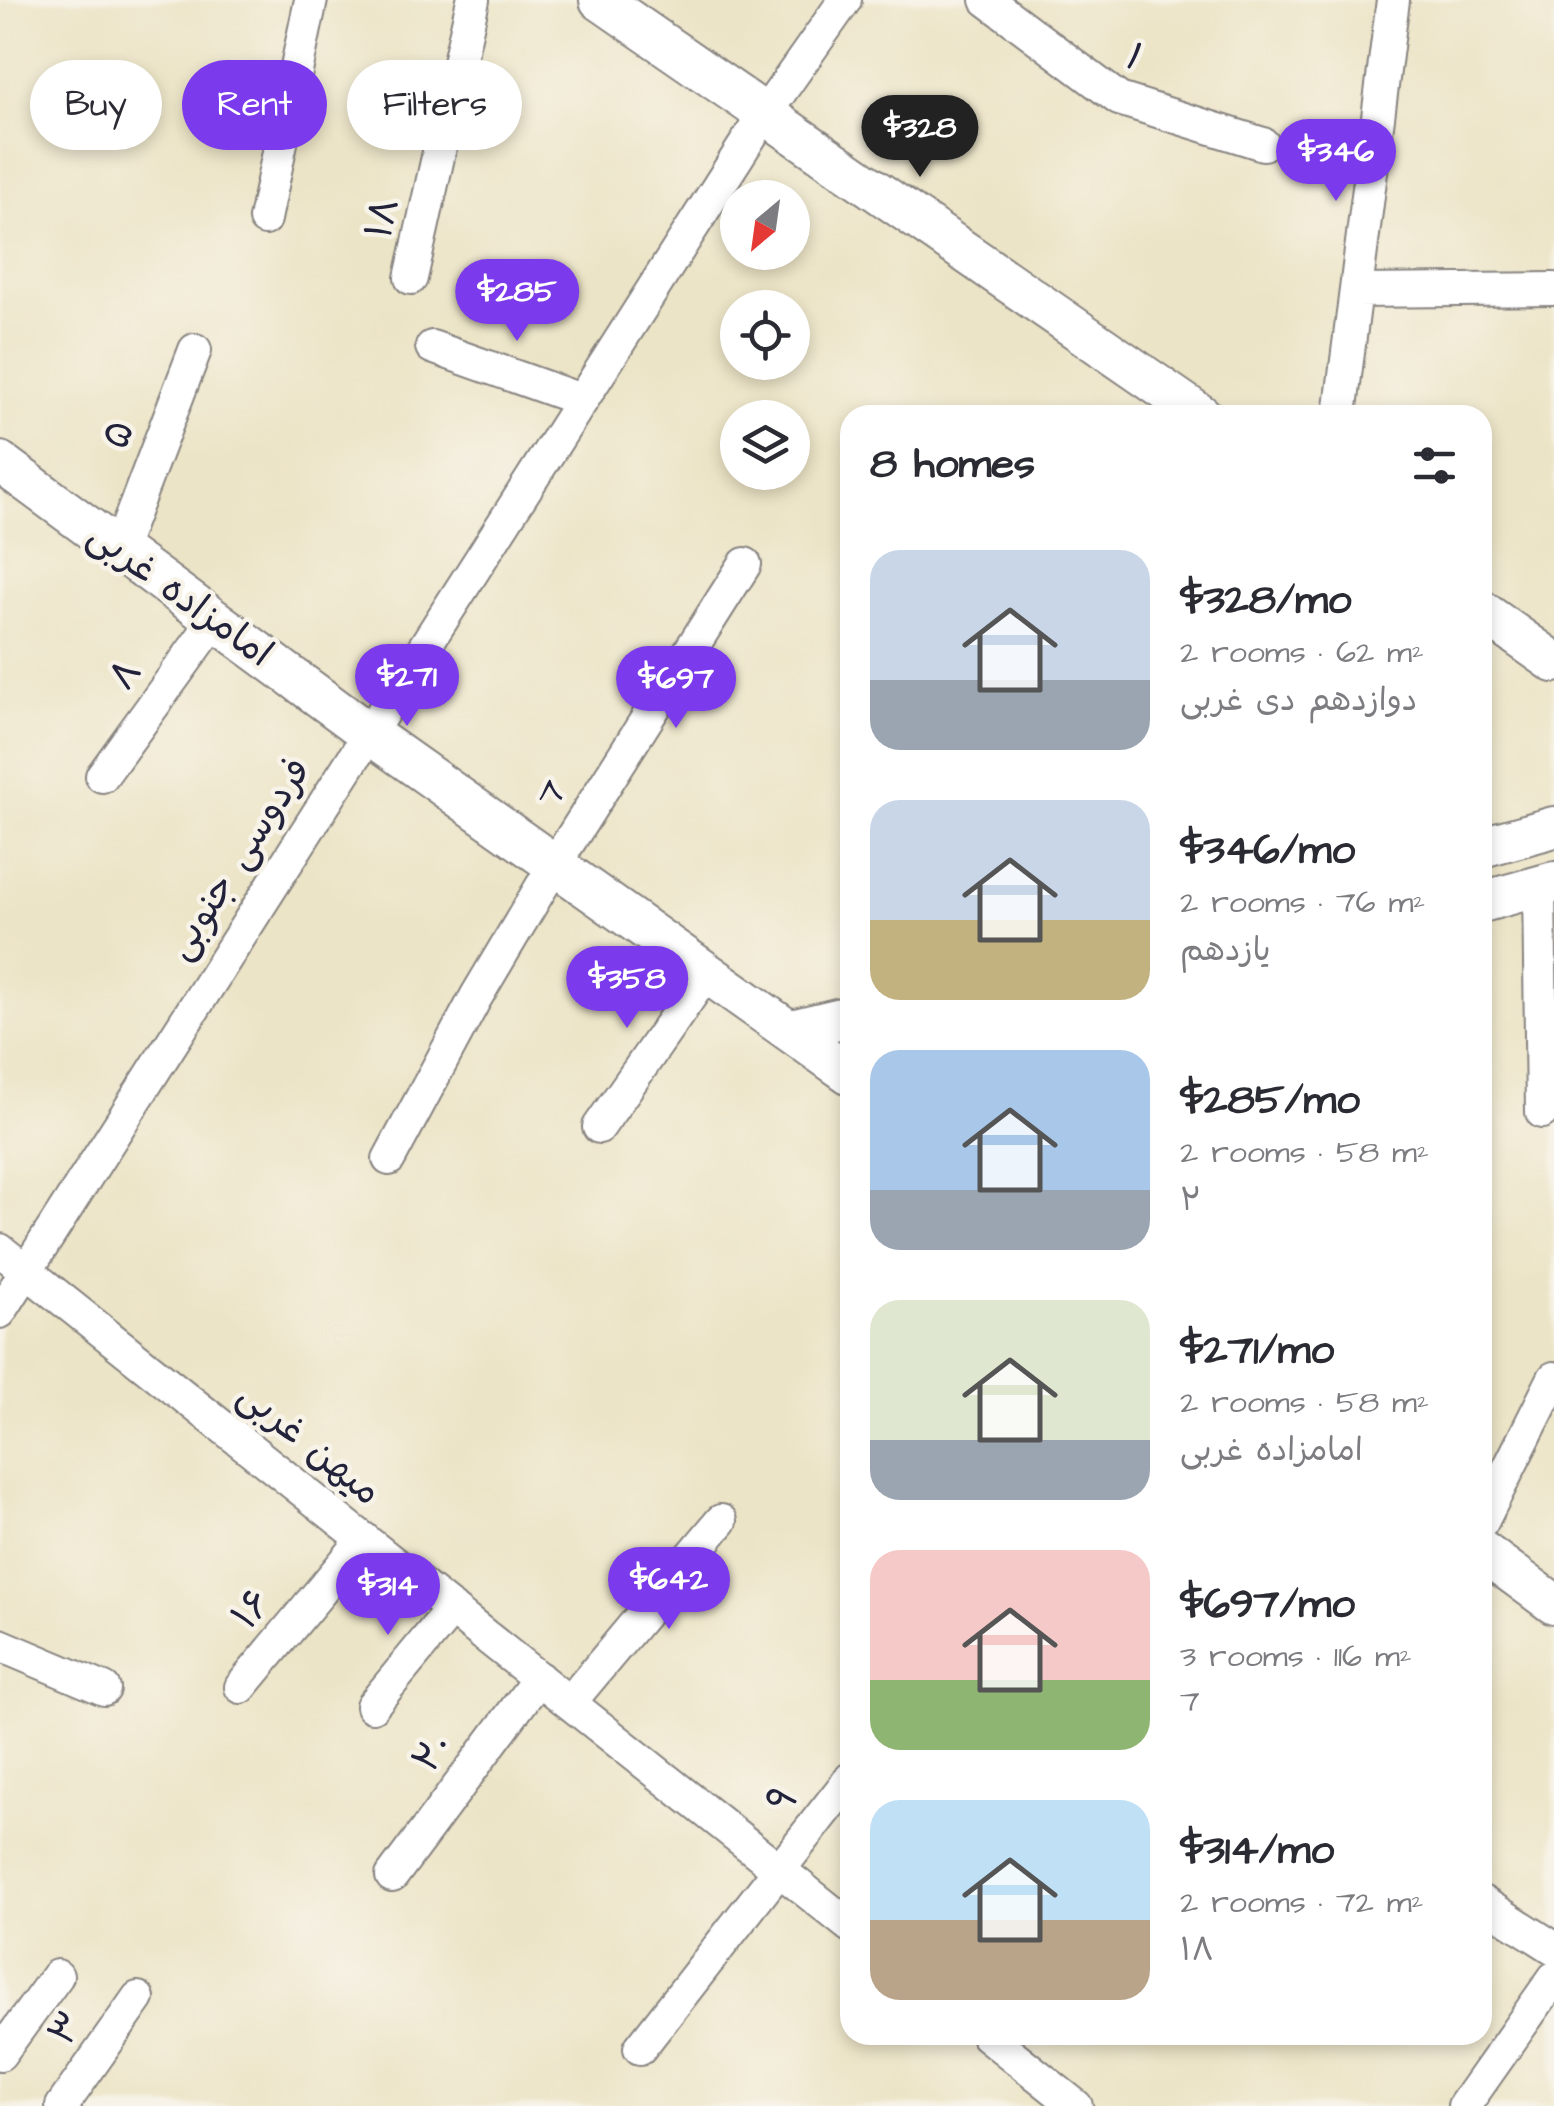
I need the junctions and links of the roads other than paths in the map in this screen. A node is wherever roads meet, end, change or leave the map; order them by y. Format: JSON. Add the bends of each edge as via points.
{"nodes":[{"id":1,"x":311,"y":0,"type":"edge"},
{"id":2,"x":474,"y":0,"type":"edge"},
{"id":3,"x":600,"y":0,"type":"edge"},
{"id":4,"x":845,"y":0,"type":"edge"},
{"id":5,"x":987,"y":0,"type":"edge"},
{"id":6,"x":1394,"y":0,"type":"edge"},
{"id":7,"x":764,"y":115,"type":"junction"},
{"id":8,"x":1263,"y":144,"type":"dead end"},
{"id":9,"x":264,"y":218,"type":"dead end"},
{"id":10,"x":410,"y":278,"type":"dead end"},
{"id":11,"x":1554,"y":288,"type":"edge"},
{"id":12,"x":1356,"y":291,"type":"junction"},
{"id":13,"x":432,"y":347,"type":"dead end"},
{"id":14,"x":194,"y":350,"type":"dead end"},
{"id":15,"x":581,"y":400,"type":"junction"},
{"id":16,"x":1185,"y":405,"type":"edge"},
{"id":17,"x":1341,"y":405,"type":"edge"},
{"id":18,"x":0,"y":462,"type":"edge"},
{"id":19,"x":118,"y":550,"type":"junction"},
{"id":20,"x":745,"y":564,"type":"dead end"},
{"id":21,"x":1492,"y":618,"type":"edge"},
{"id":22,"x":214,"y":620,"type":"junction"},
{"id":23,"x":1554,"y":662,"type":"edge"},
{"id":24,"x":368,"y":732,"type":"junction"},
{"id":25,"x":102,"y":776,"type":"dead end"},
{"id":26,"x":1554,"y":828,"type":"edge"},
{"id":27,"x":1492,"y":844,"type":"edge"},
{"id":28,"x":555,"y":864,"type":"junction"},
{"id":29,"x":1546,"y":885,"type":"edge"},
{"id":30,"x":1492,"y":899,"type":"edge"},
{"id":31,"x":706,"y":972,"type":"junction"},
{"id":32,"x":840,"y":1018,"type":"edge"},
{"id":33,"x":792,"y":1030,"type":"junction"},
{"id":34,"x":840,"y":1066,"type":"edge"},
{"id":35,"x":1542,"y":1112,"type":"dead end"},
{"id":36,"x":599,"y":1127,"type":"dead end"},
{"id":37,"x":389,"y":1159,"type":"dead end"},
{"id":38,"x":13,"y":1260,"type":"edge"},
{"id":39,"x":0,"y":1312,"type":"edge"},
{"id":40,"x":1554,"y":1378,"type":"edge"},
{"id":41,"x":1492,"y":1502,"type":"edge"},
{"id":42,"x":721,"y":1521,"type":"dead end"},
{"id":43,"x":364,"y":1539,"type":"junction"},
{"id":44,"x":1492,"y":1558,"type":"edge"},
{"id":45,"x":1554,"y":1604,"type":"edge"},
{"id":46,"x":452,"y":1609,"type":"junction"},
{"id":47,"x":0,"y":1645,"type":"edge"},
{"id":48,"x":539,"y":1678,"type":"junction"},
{"id":49,"x":241,"y":1687,"type":"dead end"},
{"id":50,"x":104,"y":1689,"type":"dead end"},
{"id":51,"x":570,"y":1702,"type":"junction"},
{"id":52,"x":372,"y":1706,"type":"dead end"},
{"id":53,"x":840,"y":1793,"type":"edge"},
{"id":54,"x":780,"y":1870,"type":"junction"},
{"id":55,"x":392,"y":1876,"type":"dead end"},
{"id":56,"x":1492,"y":1908,"type":"edge"},
{"id":57,"x":840,"y":1918,"type":"edge"},
{"id":58,"x":1554,"y":1948,"type":"edge"},
{"id":59,"x":56,"y":1976,"type":"dead end"},
{"id":60,"x":1554,"y":1978,"type":"edge"},
{"id":61,"x":138,"y":1998,"type":"dead end"},
{"id":62,"x":1000,"y":2045,"type":"edge"},
{"id":63,"x":640,"y":2048,"type":"dead end"},
{"id":64,"x":0,"y":2054,"type":"edge"},
{"id":65,"x":62,"y":2106,"type":"edge"},
{"id":66,"x":1076,"y":2106,"type":"edge"},
{"id":67,"x":1464,"y":2106,"type":"edge"}],
"edges":[{"from":1,"to":9,"type":"street"},
{"from":2,"to":10,"type":"street","name":"۱۸"},
{"from":3,"to":7,"type":"street"},
{"from":4,"to":7,"type":"street","name":"فردوسی جنوبی"},
{"from":5,"to":8,"type":"street","name":"۱","via":[[1119,100]]},
{"from":6,"to":12,"type":"street"},
{"from":7,"to":15,"type":"street","name":"فردوسی جنوبی"},
{"from":7,"to":16,"type":"street"},
{"from":11,"to":12,"type":"street"},
{"from":12,"to":17,"type":"street"},
{"from":13,"to":15,"type":"street"},
{"from":14,"to":19,"type":"street","name":"۵"},
{"from":15,"to":24,"type":"street","name":"فردوسی جنوبی"},
{"from":18,"to":19,"type":"street","name":"امامزاده غربی"},
{"from":19,"to":22,"type":"street","name":"امامزاده غربی"},
{"from":20,"to":28,"type":"street","name":"7"},
{"from":21,"to":23,"type":"street"},
{"from":22,"to":24,"type":"street","name":"امامزاده غربی"},
{"from":22,"to":25,"type":"street","name":"۸"},
{"from":24,"to":28,"type":"street","name":"امامزاده غربی"},
{"from":24,"to":38,"type":"street","name":"فردوسی جنوبی"},
{"from":26,"to":27,"type":"street"},
{"from":28,"to":31,"type":"street","name":"امامزاده غربی"},
{"from":28,"to":37,"type":"street","name":"7"},
{"from":29,"to":30,"type":"street"},
{"from":29,"to":35,"type":"street"},
{"from":31,"to":33,"type":"street","name":"امامزاده غربی"},
{"from":31,"to":36,"type":"street"},
{"from":32,"to":33,"type":"street"},
{"from":33,"to":34,"type":"street","name":"امامزاده غربی"},
{"from":38,"to":39,"type":"street","name":"فردوسی جنوبی"},
{"from":38,"to":43,"type":"street","name":"میهن غربی"},
{"from":40,"to":41,"type":"street"},
{"from":42,"to":51,"type":"street"},
{"from":43,"to":46,"type":"street","name":"میهن غربی"},
{"from":43,"to":49,"type":"street","name":"۱۶"},
{"from":44,"to":45,"type":"street"},
{"from":46,"to":48,"type":"street","name":"میهن غربی"},
{"from":46,"to":52,"type":"street"},
{"from":47,"to":50,"type":"street"},
{"from":48,"to":51,"type":"street","name":"میهن غربی"},
{"from":48,"to":55,"type":"street","name":"۲۰"},
{"from":51,"to":54,"type":"street","name":"میهن غربی"},
{"from":53,"to":54,"type":"street","name":"۹"},
{"from":54,"to":57,"type":"street","name":"میهن غربی"},
{"from":54,"to":63,"type":"street","name":"۹"},
{"from":56,"to":58,"type":"street"},
{"from":59,"to":64,"type":"street"},
{"from":60,"to":67,"type":"street"},
{"from":61,"to":65,"type":"street","name":"۳"},
{"from":62,"to":66,"type":"street"}]}
